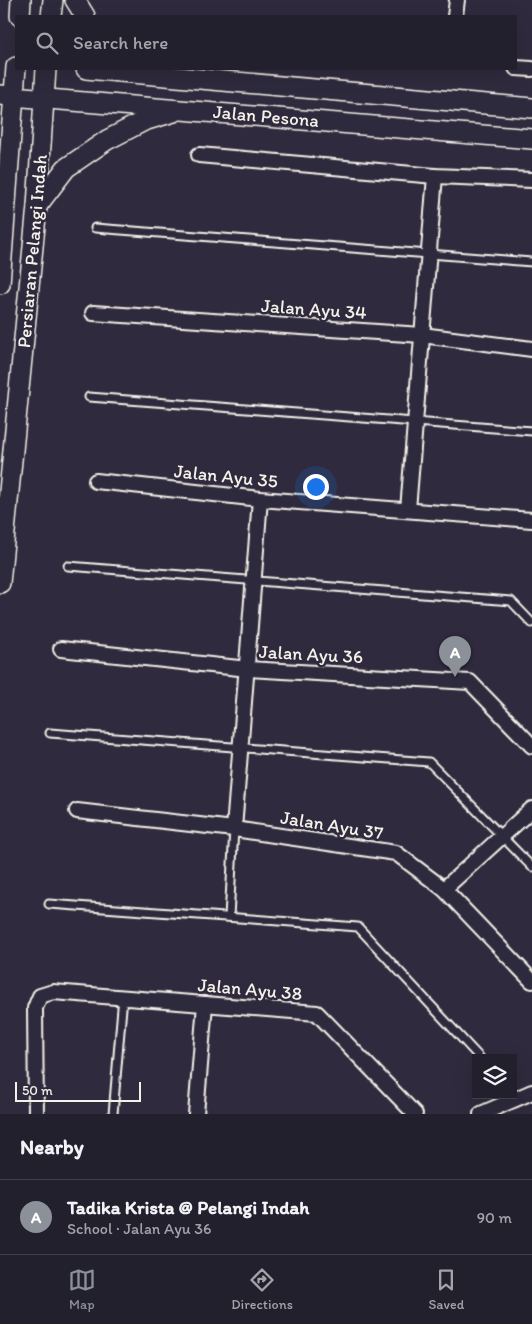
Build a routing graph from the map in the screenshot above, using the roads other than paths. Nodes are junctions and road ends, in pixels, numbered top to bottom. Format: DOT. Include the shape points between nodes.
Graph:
graph roads {
  1 [pos="21,0"];
  2 [pos="53,0"];
  3 [pos="75,0"];
  4 [pos="457,0"];
  5 [pos="20,15"];
  6 [pos="51,15"];
  7 [pos="84,15"];
  8 [pos="455,15"];
  9 [pos="0,63"];
  10 [pos="15,66"];
  11 [pos="517,68"];
  12 [pos="15,69"];
  13 [pos="532,69"];
  14 [pos="46,70"];
  15 [pos="110,70"];
  16 [pos="159,72"];
  17 [pos="7,95"];
  18 [pos="44,97"];
  19 [pos="532,108"];
  20 [pos="182,109"];
  21 [pos="532,139"];
  22 [pos="199,155"];
  23 [pos="435,176"];
  24 [pos="532,180"];
  25 [pos="37,206"];
  26 [pos="3,219"];
  27 [pos="95,228"];
  28 [pos="428,254"];
  29 [pos="532,262"];
  30 [pos="0,284"];
  31 [pos="93,313"];
  32 [pos="422,335"];
  33 [pos="532,349"];
  34 [pos="89,397"];
  35 [pos="415,422"];
  36 [pos="532,431"];
  37 [pos="96,481"];
  38 [pos="260,499"];
  39 [pos="408,510"];
  40 [pos="532,520"];
  41 [pos="68,566"];
  42 [pos="254,580"];
  43 [pos="0,583"];
  44 [pos="532,623"];
  45 [pos="61,649"];
  46 [pos="248,669"];
  47 [pos="50,733"];
  48 [pos="532,746"];
  49 [pos="241,748"];
  50 [pos="532,809"];
  51 [pos="77,810"];
  52 [pos="234,829"];
  53 [pos="502,836"];
  54 [pos="532,867"];
  55 [pos="444,889"];
  56 [pos="49,904"];
  57 [pos="230,917"];
  58 [pos="532,981"];
  59 [pos="123,996"];
  60 [pos="205,1004"];
  61 [pos="476,1054"];
  62 [pos="532,1092"];
  63 [pos="517,1096"];
  64 [pos="509,1099"];
  65 [pos="36,1114"];
  66 [pos="113,1114"];
  67 [pos="196,1114"];
  68 [pos="415,1114"];
  69 [pos="481,1114"];
  1 -- 5 [label="street"];
  2 -- 6 [label="street"];
  3 -- 7 [label="street"];
  4 -- 8 [label="street"];
  9 -- 10 [label="street"];
  11 -- 13 [label="street"];
  12 -- 17 [label="street, Persiaran Pelangi Indah"];
  14 -- 18 [label="street, Persiaran Pelangi Indah"];
  15 -- 16 [label="street, Jalan Pesona"];
  16 -- 19 [label="street, Jalan Pesona"];
  17 -- 18 [label="street, Jalan Pesona"];
  17 -- 26 [label="street, Persiaran Pelangi Indah"];
  18 -- 20 [label="street, Jalan Pesona"];
  18 -- 25 [label="street, Persiaran Pelangi Indah"];
  20 -- 21 [label="street, Jalan Pesona"];
  20 -- 25 [label="street" via="144,121 107,140 66,168"];
  22 -- 23 [label="street"];
  23 -- 24 [label="street"];
  23 -- 28 [label="street"];
  25 -- 43 [label="street, Persiaran Pelangi Indah"];
  26 -- 30 [label="street, Persiaran Pelangi Indah"];
  27 -- 28 [label="lane"];
  28 -- 29 [label="lane"];
  28 -- 32 [label="street"];
  31 -- 32 [label="street, Jalan Ayu 34"];
  32 -- 33 [label="street, Jalan Ayu 34"];
  32 -- 35 [label="street"];
  34 -- 35 [label="lane"];
  35 -- 36 [label="lane"];
  35 -- 39 [label="street"];
  37 -- 38 [label="street, Jalan Ayu 35"];
  38 -- 39 [label="street, Jalan Ayu 35"];
  38 -- 42 [label="street"];
  39 -- 40 [label="street, Jalan Ayu 35"];
  41 -- 42 [label="lane"];
  42 -- 44 [label="lane" via="510,601"];
  42 -- 46 [label="street"];
  45 -- 46 [label="street, Jalan Ayu 36"];
  46 -- 48 [label="street, Jalan Ayu 36" via="470,682"];
  46 -- 49 [label="street"];
  47 -- 49 [label="lane"];
  49 -- 52 [label="street"];
  49 -- 53 [label="lane" via="429,762"];
  50 -- 53 [label="street"];
  51 -- 52 [label="street, Jalan Ayu 37"];
  52 -- 55 [label="street, Jalan Ayu 37" via="396,853"];
  52 -- 57 [label="lane"];
  53 -- 54 [label="lane"];
  53 -- 55 [label="street"];
  55 -- 58 [label="street, Jalan Ayu 37"];
  56 -- 57 [label="lane"];
  57 -- 61 [label="lane" via="358,927"];
  59 -- 60 [label="street, Jalan Ayu 38"];
  59 -- 65 [label="street, Jalan Ayu 38" via="53,992 40,996 35,1008"];
  59 -- 66 [label="lane"];
  60 -- 67 [label="street"];
  60 -- 68 [label="street, Jalan Ayu 38" via="317,1013"];
  62 -- 63 [label="street"];
  64 -- 69 [label="street"];
}
